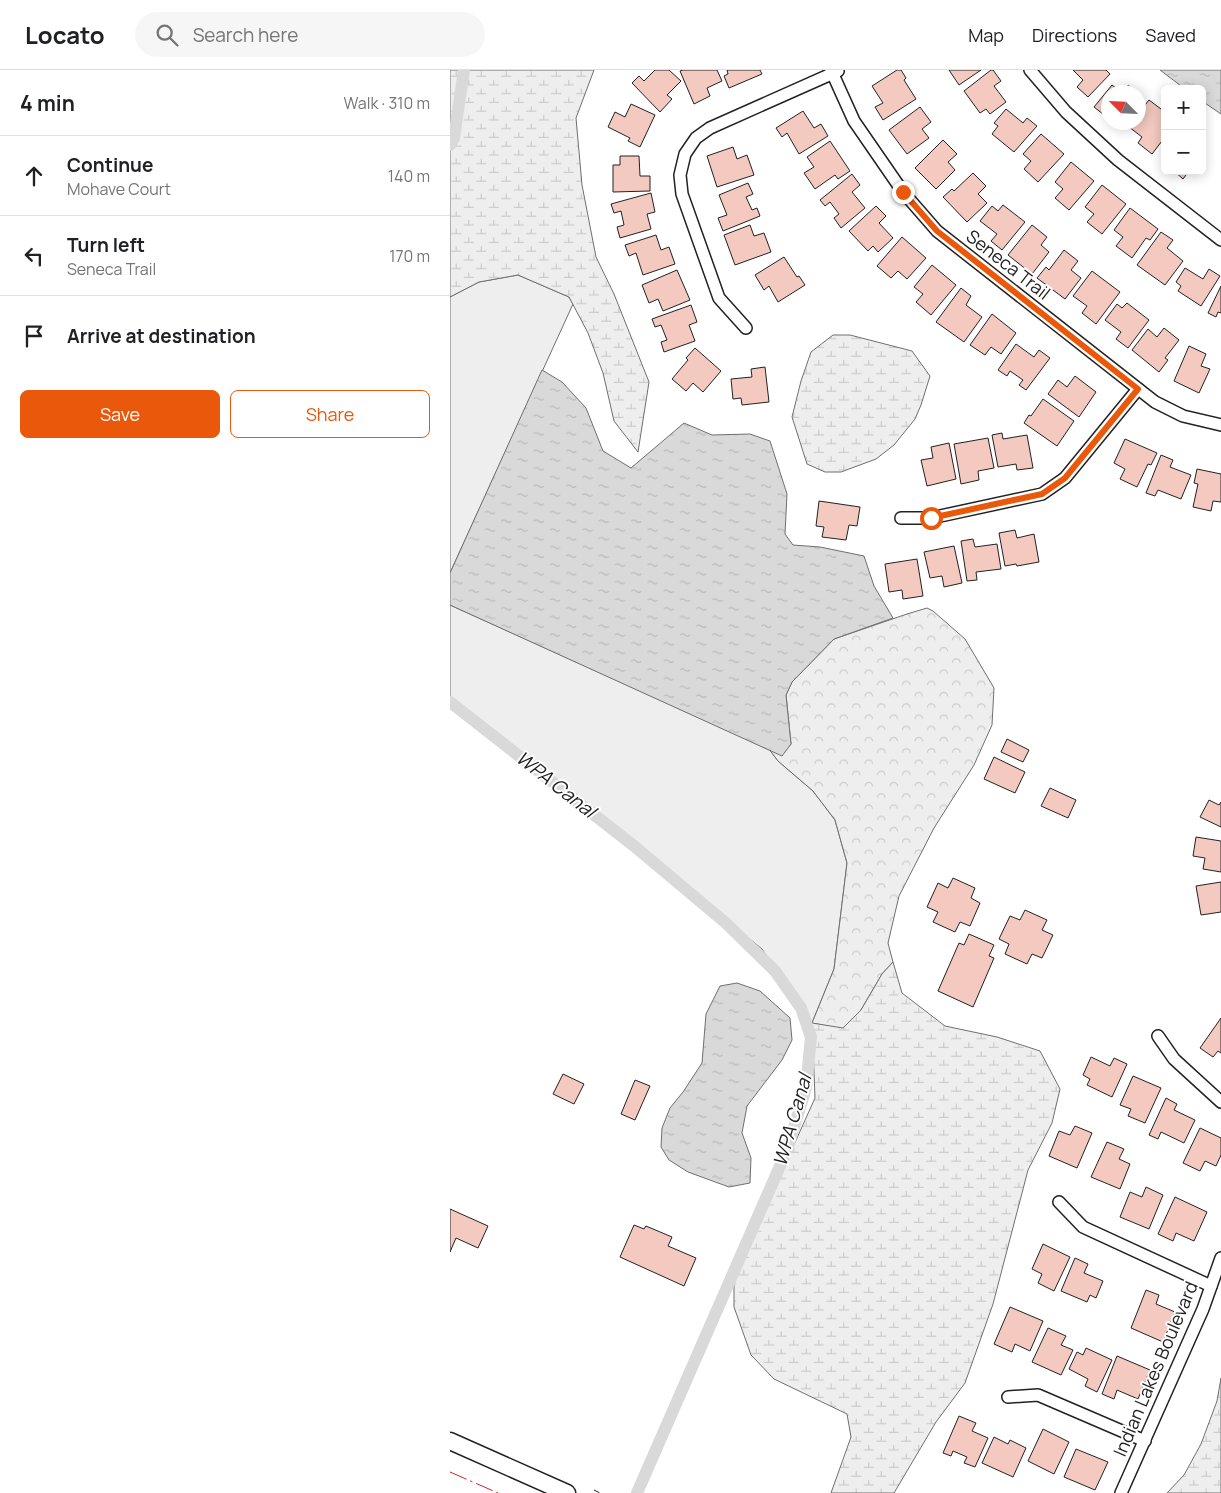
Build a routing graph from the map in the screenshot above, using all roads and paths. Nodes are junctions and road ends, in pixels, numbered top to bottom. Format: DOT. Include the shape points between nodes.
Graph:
graph roads {
  1 [pos="1030,70"];
  2 [pos="834,71"];
  3 [pos="1221,240"];
  4 [pos="746,328"];
  5 [pos="1138,389"];
  6 [pos="1221,426"];
  7 [pos="901,518"];
  8 [pos="1158,1036"];
  9 [pos="1221,1102"];
  10 [pos="1059,1202"];
  11 [pos="1221,1258"];
  12 [pos="1211,1286"];
  13 [pos="1008,1397"];
  14 [pos="450,1441"];
  15 [pos="1145,1441"];
  16 [pos="566,1493"];
  17 [pos="1121,1493"];
  1 -- 3 [label="street" via="1066,112 1112,154"];
  2 -- 4 [label="street" via="710,128 696,138 685,154 680,174 682,194 719,298"];
  2 -- 5 [label="street, Seneca Trail" via="854,121 903,192 937,231"];
  5 -- 6 [label="street, Seneca Trail" via="1183,416"];
  5 -- 7 [label="street" via="1065,478 1042,494 931,518"];
  8 -- 9 [label="street" via="1174,1059"];
  10 -- 12 [label="street" via="1082,1227"];
  11 -- 12 [label="street, Indian Lakes Boulevard"];
  12 -- 15 [label="street, Indian Lakes Boulevard"];
  13 -- 15 [label="street" via="1038,1395"];
  14 -- 16 [label="main road"];
  15 -- 17 [label="street, Indian Lakes Boulevard"];
}
